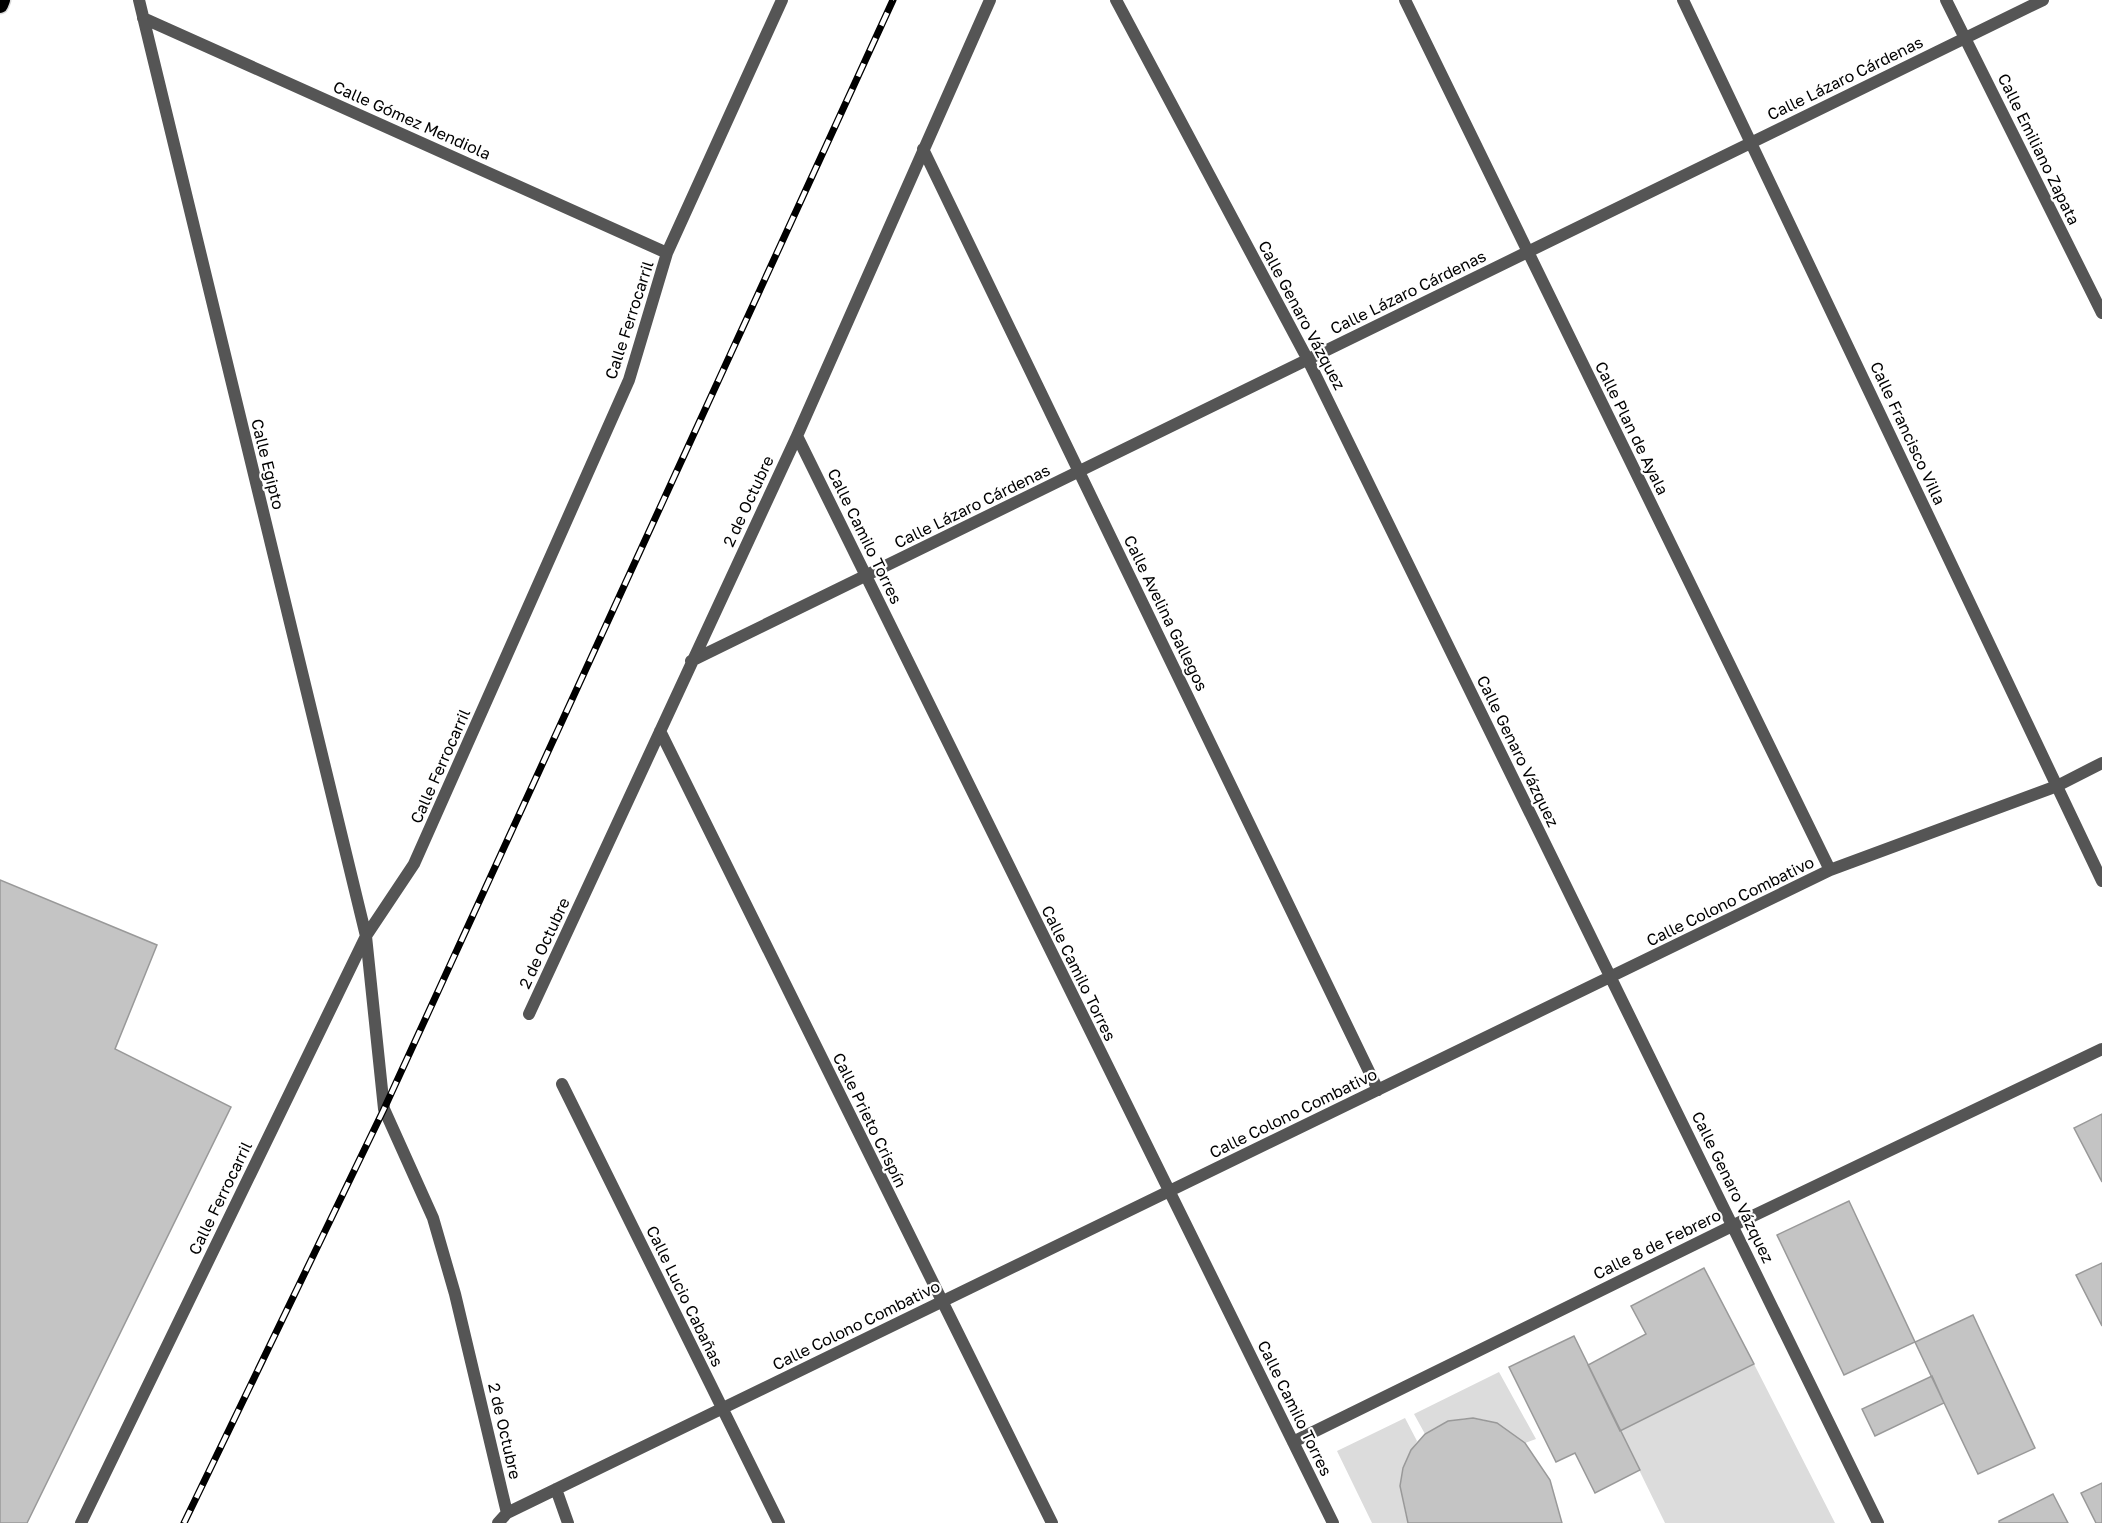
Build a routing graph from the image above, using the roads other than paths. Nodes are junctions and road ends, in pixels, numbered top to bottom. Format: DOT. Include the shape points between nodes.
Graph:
graph roads {
  1 [pos="2,0"];
  2 [pos="139,0"];
  3 [pos="782,0"];
  4 [pos="990,0"];
  5 [pos="1116,0"];
  6 [pos="1405,0"];
  7 [pos="1683,0"];
  8 [pos="1946,0"];
  9 [pos="2043,0"];
  10 [pos="0,5"];
  11 [pos="143,18"];
  12 [pos="1965,38"];
  13 [pos="1752,142"];
  14 [pos="923,149"];
  15 [pos="1528,252"];
  16 [pos="667,253"];
  17 [pos="2102,313"];
  18 [pos="1308,360"];
  19 [pos="797,436"];
  20 [pos="1079,472"];
  21 [pos="866,576"];
  22 [pos="691,661"];
  23 [pos="660,731"];
  24 [pos="2102,763"];
  25 [pos="2057,786"];
  26 [pos="1830,870"];
  27 [pos="2102,881"];
  28 [pos="366,936"];
  29 [pos="1610,977"];
  30 [pos="529,1014"];
  31 [pos="2102,1049"];
  32 [pos="562,1084"];
  33 [pos="1378,1090"];
  34 [pos="1168,1192"];
  35 [pos="433,1218"];
  36 [pos="1734,1225"];
  37 [pos="942,1302"];
  38 [pos="722,1408"];
  39 [pos="1293,1442"];
  40 [pos="556,1489"];
  41 [pos="507,1513"];
  42 [pos="81,1523"];
  43 [pos="498,1523"];
  44 [pos="568,1523"];
  45 [pos="779,1523"];
  46 [pos="1052,1523"];
  47 [pos="1333,1523"];
  48 [pos="1878,1523"];
  1 -- 10 [label="highway"];
  2 -- 11 [label="street, Calle Egipto"];
  3 -- 16 [label="street, Calle Ferrocarril"];
  4 -- 14 [label="street, 2 de Octubre"];
  5 -- 18 [label="street, Calle Genaro Vázquez"];
  6 -- 15 [label="street, Calle Plan de Ayala"];
  7 -- 13 [label="street, Calle Francisco Villa"];
  8 -- 12 [label="street, Calle Emiliano Zapata"];
  9 -- 12 [label="street, Calle Lázaro Cárdenas"];
  11 -- 16 [label="street, Calle Gómez Mendiola"];
  11 -- 28 [label="street, Calle Egipto"];
  12 -- 13 [label="street, Calle Lázaro Cárdenas"];
  12 -- 17 [label="street, Calle Emiliano Zapata"];
  13 -- 15 [label="street, Calle Lázaro Cárdenas"];
  13 -- 25 [label="street, Calle Francisco Villa"];
  14 -- 19 [label="street, 2 de Octubre"];
  14 -- 20 [label="street, Calle Avelina Gallegos"];
  15 -- 18 [label="street, Calle Lázaro Cárdenas"];
  15 -- 26 [label="street, Calle Plan de Ayala"];
  16 -- 28 [label="street, Calle Ferrocarril" via="629,380 414,864"];
  18 -- 20 [label="street, Calle Lázaro Cárdenas"];
  18 -- 29 [label="street, Calle Genaro Vázquez"];
  19 -- 21 [label="street, Calle Camilo Torres"];
  19 -- 22 [label="street, 2 de Octubre"];
  20 -- 21 [label="street, Calle Lázaro Cárdenas"];
  20 -- 33 [label="street, Calle Avelina Gallegos"];
  21 -- 22 [label="street, Calle Lázaro Cárdenas"];
  21 -- 34 [label="street, Calle Camilo Torres"];
  22 -- 23 [label="street, 2 de Octubre"];
  23 -- 30 [label="street, 2 de Octubre"];
  23 -- 37 [label="street, Calle Prieto Crispín"];
  24 -- 25 [label="street, Calle Colono Combativo"];
  25 -- 26 [label="street, Calle Colono Combativo"];
  25 -- 27 [label="street, Calle Francisco Villa"];
  26 -- 29 [label="street, Calle Colono Combativo"];
  28 -- 35 [label="street, Calle Egipto" via="384,1109"];
  28 -- 42 [label="street, Calle Ferrocarril"];
  29 -- 33 [label="street, Calle Colono Combativo"];
  29 -- 36 [label="street, Calle Genaro Vázquez"];
  31 -- 36 [label="street, Calle 8 de Febrero"];
  32 -- 38 [label="street, Calle Lucio Cabañas"];
  33 -- 34 [label="street, Calle Colono Combativo"];
  34 -- 37 [label="street, Calle Colono Combativo"];
  34 -- 39 [label="street, Calle Camilo Torres"];
  35 -- 41 [label="street, 2 de Octubre"];
  36 -- 39 [label="street, Calle 8 de Febrero"];
  36 -- 48 [label="street, Calle Genaro Vázquez"];
  37 -- 38 [label="street, Calle Colono Combativo"];
  37 -- 46 [label="street, Calle Prieto Crispín"];
  38 -- 40 [label="street, Calle Colono Combativo"];
  38 -- 45 [label="street, Calle Lucio Cabañas"];
  39 -- 47 [label="street, Calle Camilo Torres"];
  40 -- 41 [label="street, Calle Colono Combativo"];
  40 -- 44 [label="street"];
  41 -- 43 [label="street"];
}
